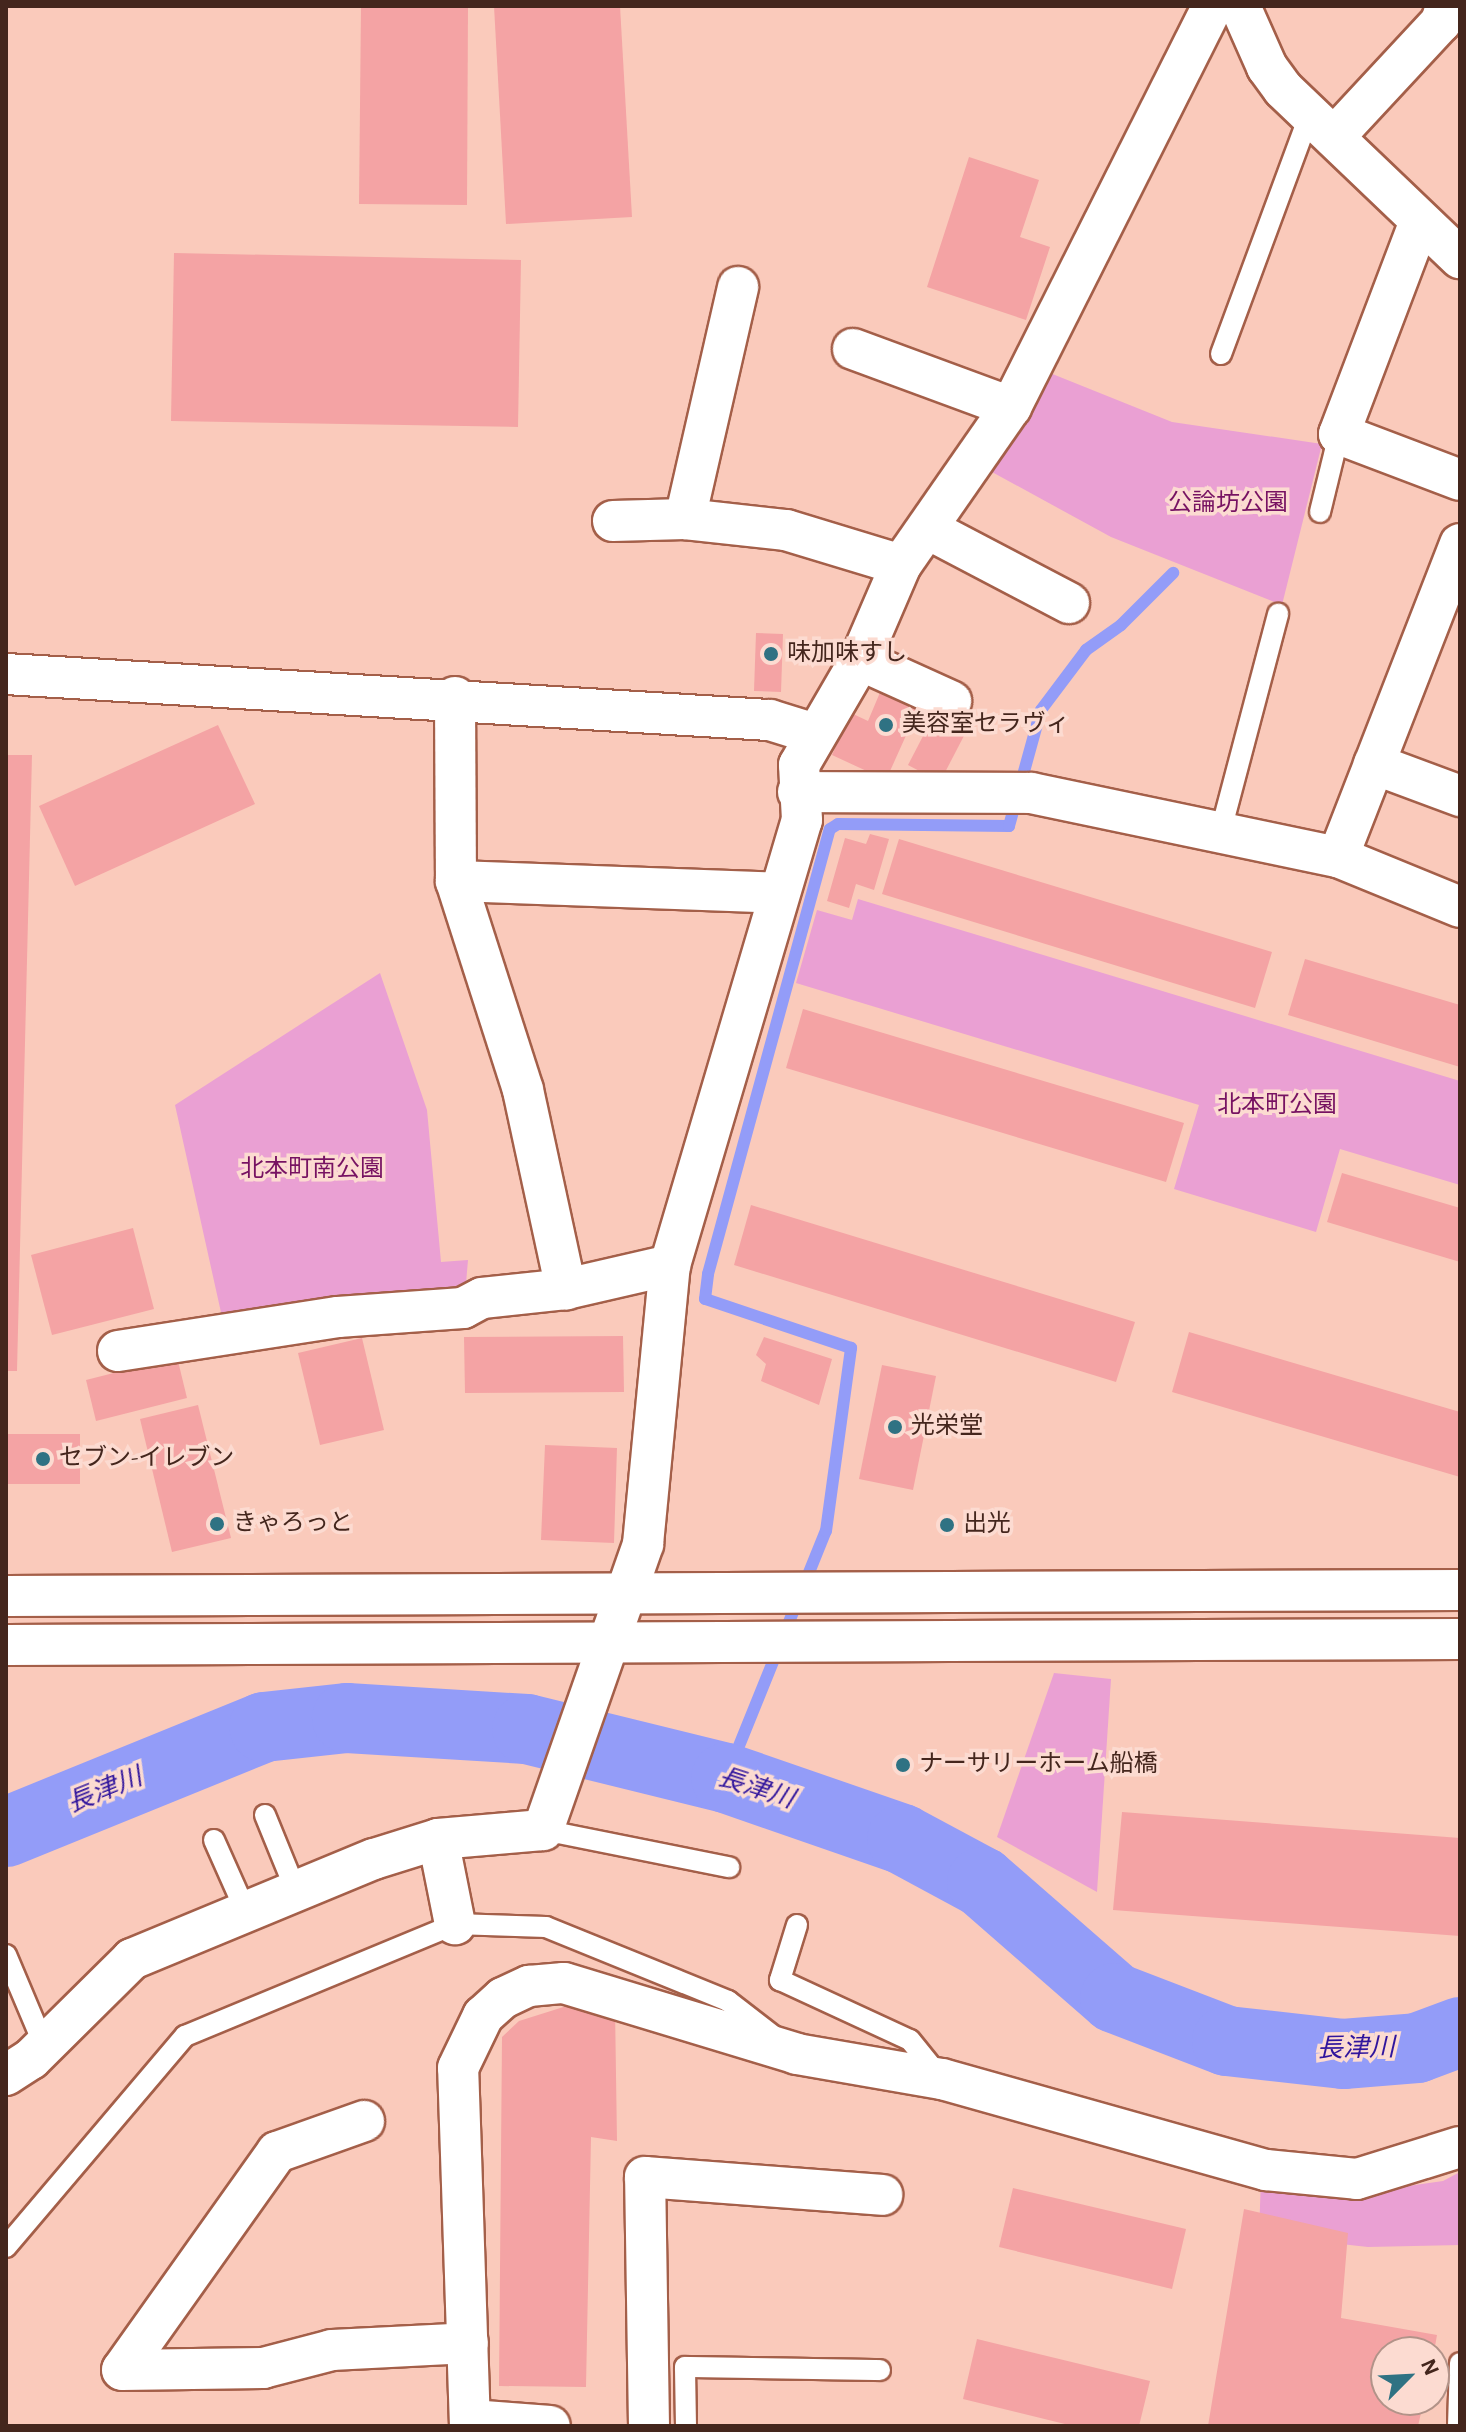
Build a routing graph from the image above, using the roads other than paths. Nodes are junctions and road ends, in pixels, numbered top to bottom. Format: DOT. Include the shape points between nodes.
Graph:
graph roads {
  1 [pos="1213,6"];
  2 [pos="1240,6"];
  3 [pos="1275,6"];
  4 [pos="1449,23"];
  5 [pos="1259,49"];
  6 [pos="1322,125"];
  7 [pos="1420,221"];
  8 [pos="1460,258"];
  9 [pos="738,287"];
  10 [pos="853,349"];
  11 [pos="1221,354"];
  12 [pos="1011,407"];
  13 [pos="1339,434"];
  14 [pos="1460,480"];
  15 [pos="1320,512"];
  16 [pos="685,519"];
  17 [pos="613,521"];
  18 [pos="930,530"];
  19 [pos="1460,544"];
  20 [pos="901,565"];
  21 [pos="1069,603"];
  22 [pos="1278,614"];
  23 [pos="1445,629"];
  24 [pos="860,660"];
  25 [pos="6,674"];
  26 [pos="455,697"];
  27 [pos="951,701"];
  28 [pos="815,734"];
  29 [pos="1374,764"];
  30 [pos="798,792"];
  31 [pos="1460,796"];
  32 [pos="1220,834"];
  33 [pos="1338,857"];
  34 [pos="456,881"];
  35 [pos="779,893"];
  36 [pos="1460,907"];
  37 [pos="670,1265"];
  38 [pos="566,1289"];
  39 [pos="118,1351"];
  40 [pos="1460,1590"];
  41 [pos="626,1594"];
  42 [pos="6,1596"];
  43 [pos="1460,1639"];
  44 [pos="609,1642"];
  45 [pos="6,1645"];
  46 [pos="265,1815"];
  47 [pos="543,1830"];
  48 [pos="438,1839"];
  49 [pos="214,1840"];
  50 [pos="729,1867"];
  51 [pos="296,1891"];
  52 [pos="246,1912"];
  53 [pos="455,1924"];
  54 [pos="797,1925"];
  55 [pos="6,1955"];
  56 [pos="44,2045"];
  57 [pos="797,2054"];
  58 [pos="6,2075"];
  59 [pos="942,2079"];
  60 [pos="364,2121"];
  61 [pos="1460,2147"];
  62 [pos="882,2195"];
  63 [pos="6,2247"];
  64 [pos="468,2343"];
  65 [pos="1460,2363"];
  66 [pos="880,2370"];
  67 [pos="470,2423"];
  68 [pos="550,2426"];
  69 [pos="649,2426"];
  70 [pos="686,2426"];
  71 [pos="1458,2426"];
  1 -- 12 [label="street"];
  2 -- 5 [label="street"];
  3 -- 5 [label="street"];
  4 -- 6 [label="street"];
  5 -- 6 [label="street" via="1283,89"];
  6 -- 7 [label="street"];
  6 -- 11 [label="lane"];
  7 -- 8 [label="street"];
  7 -- 13 [label="street"];
  9 -- 16 [label="street"];
  10 -- 12 [label="street"];
  12 -- 18 [label="street"];
  13 -- 14 [label="street"];
  13 -- 15 [label="lane"];
  16 -- 17 [label="street"];
  16 -- 20 [label="street" via="786,530"];
  18 -- 20 [label="street"];
  18 -- 21 [label="street"];
  19 -- 23 [label="street"];
  20 -- 24 [label="street"];
  22 -- 32 [label="lane"];
  23 -- 29 [label="street"];
  24 -- 27 [label="street"];
  24 -- 28 [label="street"];
  25 -- 26 [label="street"];
  26 -- 28 [label="street" via="770,720"];
  26 -- 34 [label="street"];
  28 -- 30 [label="street" via="799,765"];
  29 -- 31 [label="street"];
  29 -- 33 [label="street"];
  30 -- 32 [label="street" via="1031,793"];
  30 -- 35 [label="street" via="802,820"];
  32 -- 33 [label="street"];
  33 -- 36 [label="street"];
  34 -- 35 [label="street"];
  34 -- 38 [label="street" via="523,1090"];
  35 -- 37 [label="street"];
  37 -- 38 [label="street"];
  37 -- 41 [label="street" via="643,1544"];
  38 -- 39 [label="street" via="482,1298 463,1308 338,1317"];
  40 -- 41 [label="street"];
  41 -- 42 [label="street"];
  41 -- 44 [label="street"];
  43 -- 44 [label="street"];
  44 -- 45 [label="street"];
  44 -- 47 [label="street"];
  46 -- 51 [label="lane"];
  47 -- 48 [label="street"];
  47 -- 50 [label="lane"];
  48 -- 51 [label="street"];
  48 -- 53 [label="street"];
  49 -- 52 [label="lane"];
  51 -- 52 [label="street"];
  52 -- 56 [label="street" via="132,1959"];
  53 -- 57 [label="lane" via="546,1927 728,2001"];
  53 -- 63 [label="lane" via="185,2036"];
  54 -- 59 [label="lane" via="780,1980 910,2040"];
  55 -- 56 [label="lane"];
  56 -- 58 [label="street"];
  57 -- 59 [label="street"];
  57 -- 64 [label="street" via="564,1983 529,1986 503,1998 468,2038 458,2068"];
  59 -- 61 [label="street" via="1266,2170 1357,2179"];
  60 -- 64 [label="street" via="277,2152 122,2370 263,2368 332,2350"];
  62 -- 69 [label="street" via="645,2177"];
  64 -- 67 [label="street"];
  65 -- 71 [label="lane"];
  66 -- 70 [label="lane" via="685,2367"];
  67 -- 68 [label="street"];
}
